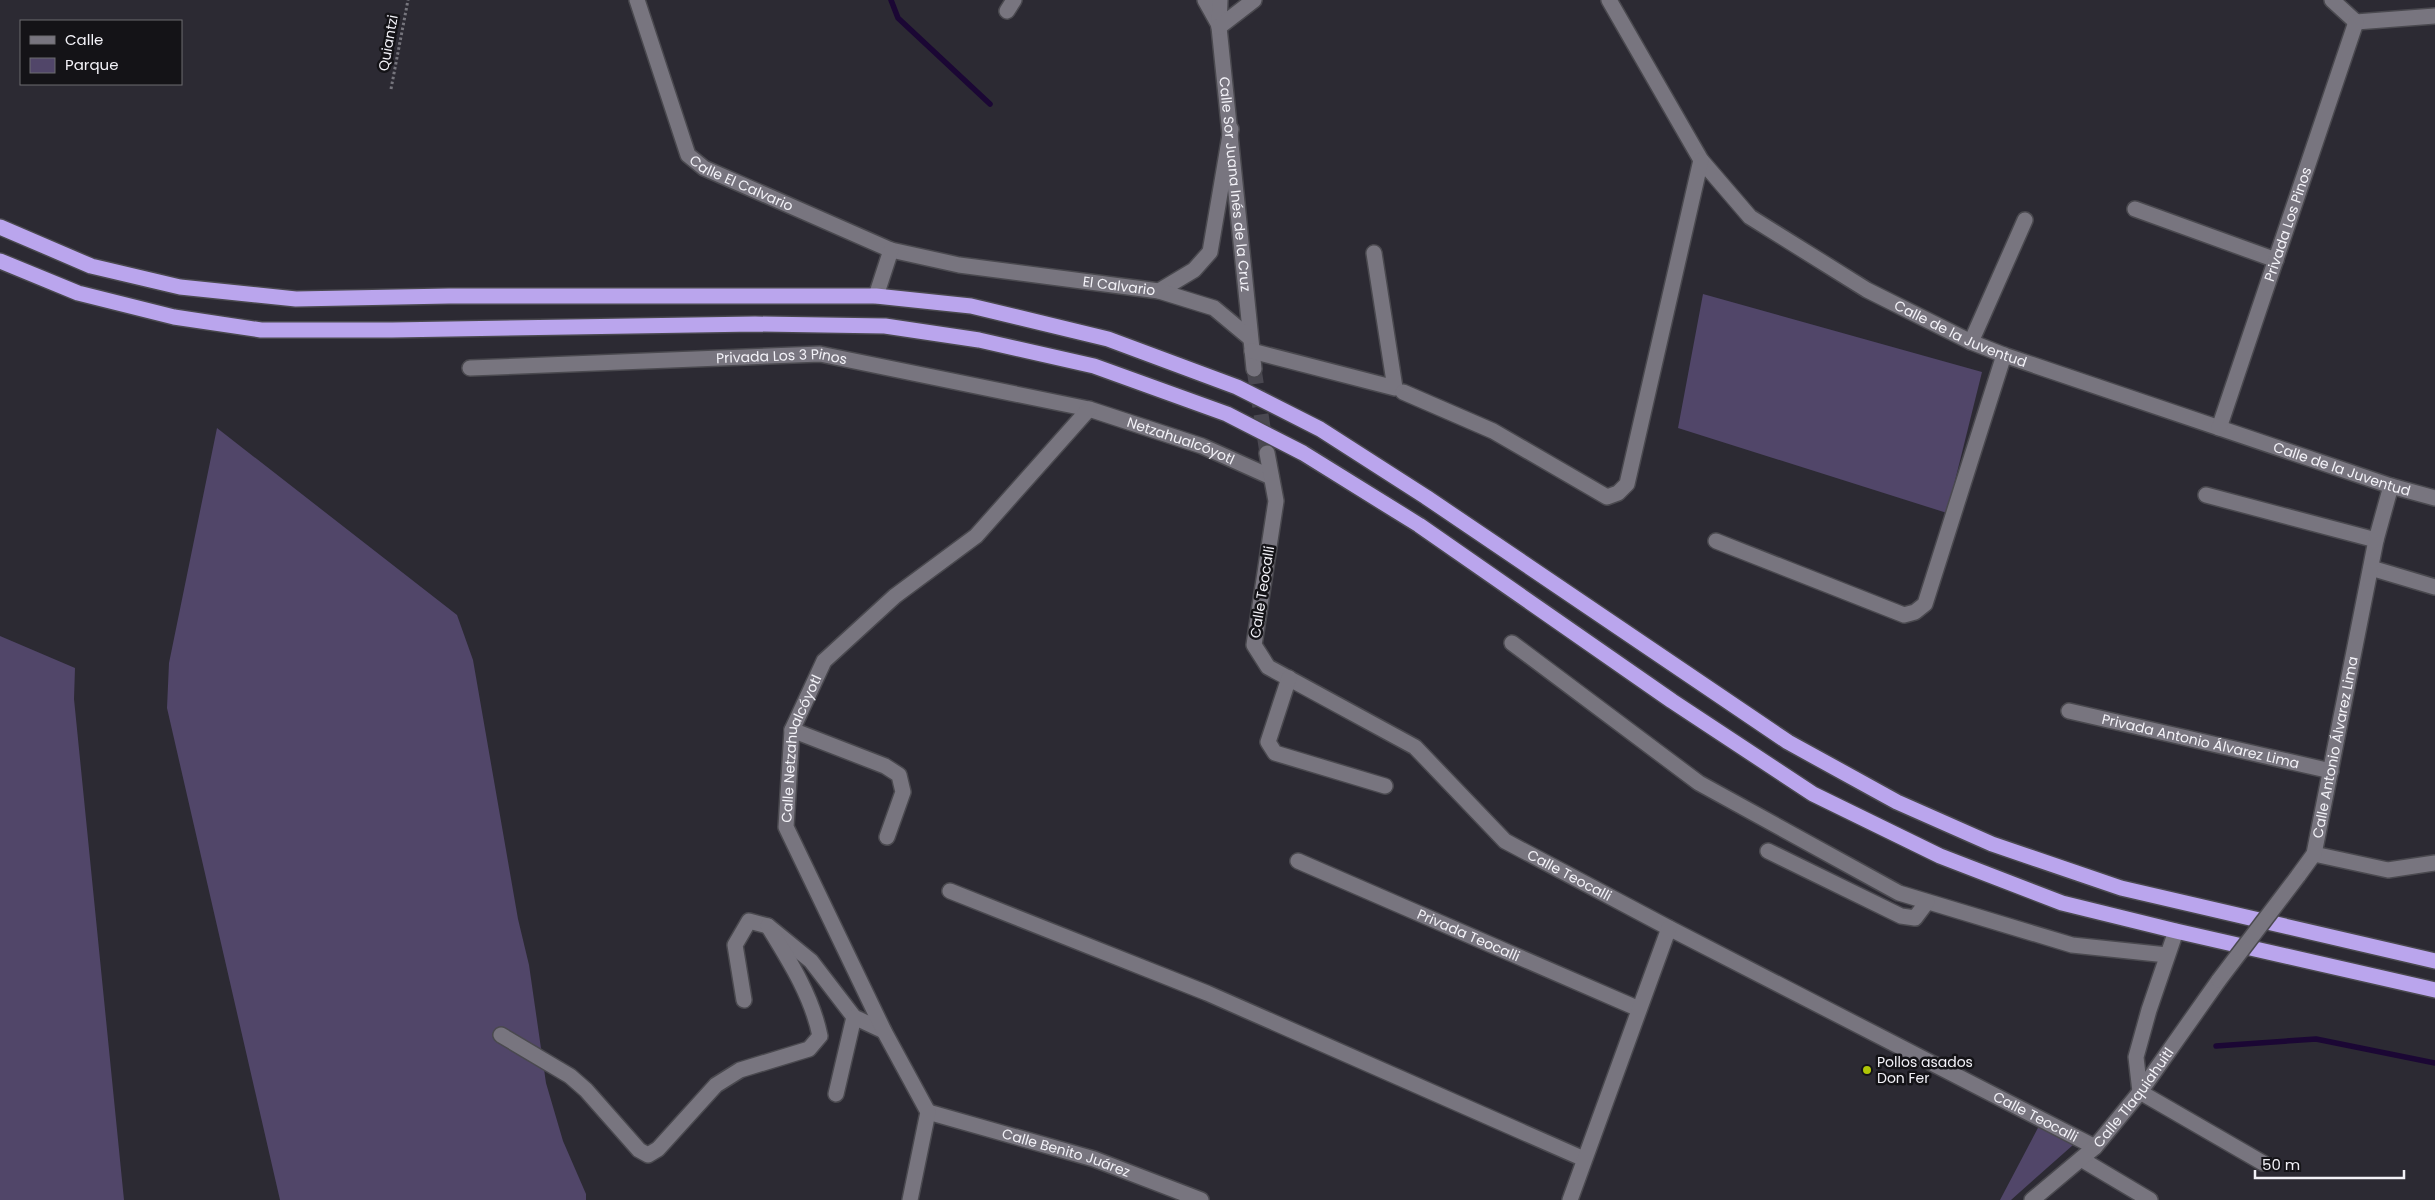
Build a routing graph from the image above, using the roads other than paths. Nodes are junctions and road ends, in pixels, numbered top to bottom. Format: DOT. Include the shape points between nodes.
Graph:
graph roads {
  1 [pos="637,0"];
  2 [pos="1205,0"];
  3 [pos="1220,0"];
  4 [pos="1254,0"];
  5 [pos="1609,0"];
  6 [pos="2332,0"];
  7 [pos="2435,16"];
  8 [pos="2356,22"];
  9 [pos="1220,26"];
  10 [pos="1230,130"];
  11 [pos="1701,160"];
  12 [pos="2135,209"];
  13 [pos="2025,220"];
  14 [pos="0,227"];
  15 [pos="891,250"];
  16 [pos="1374,253"];
  17 [pos="2276,260"];
  18 [pos="0,261"];
  19 [pos="1159,291"];
  20 [pos="876,296"];
  21 [pos="1971,342"];
  22 [pos="1251,345"];
  23 [pos="2004,355"];
  24 [pos="470,368"];
  25 [pos="1254,369"];
  26 [pos="1403,392"];
  27 [pos="1088,410"];
  28 [pos="2219,428"];
  29 [pos="1266,453"];
  30 [pos="1271,477"];
  31 [pos="2391,486"];
  32 [pos="2206,495"];
  33 [pos="2435,498"];
  34 [pos="2376,540"];
  35 [pos="1716,541"];
  36 [pos="2371,568"];
  37 [pos="2435,587"];
  38 [pos="1512,643"];
  39 [pos="1289,678"];
  40 [pos="2069,711"];
  41 [pos="792,730"];
  42 [pos="2331,771"];
  43 [pos="1385,786"];
  44 [pos="887,837"];
  45 [pos="1768,851"];
  46 [pos="2314,854"];
  47 [pos="1298,862"];
  48 [pos="2435,863"];
  49 [pos="950,890"];
  50 [pos="1927,902"];
  51 [pos="768,926"];
  52 [pos="1669,928"];
  53 [pos="2176,932"];
  54 [pos="2167,955"];
  55 [pos="2435,961"];
  56 [pos="2219,980"];
  57 [pos="2435,990"];
  58 [pos="744,1000"];
  59 [pos="1639,1009"];
  60 [pos="854,1017"];
  61 [pos="884,1031"];
  62 [pos="501,1034"];
  63 [pos="2140,1092"];
  64 [pos="836,1094"];
  65 [pos="928,1112"];
  66 [pos="2095,1146"];
  67 [pos="1584,1159"];
  68 [pos="2081,1159"];
  69 [pos="2263,1163"];
  70 [pos="910,1200"];
  71 [pos="1202,1200"];
  72 [pos="1570,1200"];
  73 [pos="2032,1200"];
  74 [pos="2150,1200"];
  1 -- 15 [label="street, Calle El Calvario" via="688,155 704,168"];
  2 -- 9 [label="street"];
  3 -- 9 [label="street, Calle Sor Juana Inés de la Cruz"];
  4 -- 9 [label="street"];
  5 -- 11 [label="street, Calle de la Juventud"];
  6 -- 8 [label="street"];
  7 -- 8 [label="street"];
  8 -- 17 [label="street, Privada Los Pinos"];
  9 -- 10 [label="street, Calle Sor Juana Inés de la Cruz"];
  10 -- 19 [label="street, El Calvario" via="1210,252 1194,270"];
  10 -- 22 [label="street, Calle Sor Juana Inés de la Cruz"];
  11 -- 21 [label="street, Calle de la Juventud" via="1750,217 1867,290"];
  11 -- 26 [label="street" via="1628,484 1618,493 1607,496 1493,431"];
  12 -- 17 [label="street"];
  13 -- 21 [label="street"];
  14 -- 20 [label="highway" via="91,266 180,287 296,299"];
  15 -- 19 [label="street, El Calvario" via="959,265"];
  15 -- 20 [label="street"];
  16 -- 22 [label="street" via="1395,388"];
  17 -- 28 [label="street, Privada Los Pinos"];
  18 -- 53 [label="highway" via="78,293 174,317 261,330 755,324 885,326 979,340 1094,366 1227,414 1304,453 1419,525 1672,701 1813,794 1940,856 2062,903"];
  19 -- 22 [label="street" via="1214,308"];
  20 -- 55 [label="highway" via="971,306 1108,339 1237,387 1353,450 1788,742 1897,802 1992,844 2121,888"];
  21 -- 23 [label="street, Calle de la Juventud"];
  22 -- 25 [label="street, Calle Sor Juana Inés de la Cruz"];
  23 -- 28 [label="street, Calle de la Juventud"];
  23 -- 35 [label="street" via="1925,604 1915,612 1904,615"];
  24 -- 27 [label="street, Privada Los 3 Pinos" via="820,354"];
  27 -- 30 [label="street, Netzahualcóyotl" via="1202,446"];
  27 -- 41 [label="street, Calle Netzahualcóyotl" via="976,536 895,596 824,661"];
  28 -- 31 [label="street, Calle de la Juventud"];
  29 -- 30 [label="street, Calle Teocalli"];
  30 -- 39 [label="street, Calle Teocalli" via="1276,501 1254,645 1268,666"];
  31 -- 33 [label="street, Calle de la Juventud"];
  31 -- 34 [label="street, Calle Antonio Álvarez Lima"];
  32 -- 34 [label="street"];
  34 -- 36 [label="street, Calle Antonio Álvarez Lima"];
  36 -- 37 [label="street"];
  36 -- 42 [label="street, Calle Antonio Álvarez Lima"];
  38 -- 50 [label="street" via="1699,783 1899,893"];
  39 -- 43 [label="street" via="1268,742 1275,753"];
  39 -- 52 [label="street, Calle Teocalli" via="1415,747 1505,841"];
  40 -- 42 [label="street, Privada Antonio Álvarez Lima"];
  41 -- 44 [label="street" via="885,766 898,775 903,792"];
  41 -- 61 [label="street, Calle Netzahualcóyotl" via="786,828"];
  42 -- 46 [label="street, Calle Antonio Álvarez Lima"];
  45 -- 50 [label="street" via="1901,916 1915,918"];
  46 -- 48 [label="street" via="2388,870"];
  46 -- 56 [label="street, Calle Antonio Álvarez Lima, bridge"];
  47 -- 59 [label="street, Privada Teocalli"];
  49 -- 67 [label="street" via="1208,993"];
  50 -- 54 [label="street" via="2072,945"];
  51 -- 58 [label="street" via="749,921 735,945"];
  51 -- 60 [label="street" via="811,961"];
  51 -- 62 [label="street" via="817,1018 820,1036 810,1049 740,1070 716,1084 658,1149 648,1154 639,1150 570,1076"];
  52 -- 59 [label="street"];
  52 -- 66 [label="street, Calle Teocalli"];
  53 -- 54 [label="street"];
  53 -- 57 [label="highway"];
  54 -- 63 [label="street" via="2136,1057"];
  56 -- 63 [label="street, Calle Tlaquiahuitl"];
  59 -- 67 [label="street"];
  60 -- 61 [label="street"];
  60 -- 64 [label="street"];
  61 -- 65 [label="street, Calle Netzahualcóyotl"];
  63 -- 66 [label="street, Calle Tlaquiahuitl"];
  63 -- 69 [label="street"];
  65 -- 70 [label="street"];
  65 -- 71 [label="street, Calle Benito Juárez" via="1094,1159"];
  66 -- 68 [label="street, Calle Tlaquiahuitl"];
  67 -- 72 [label="street"];
  68 -- 73 [label="street, Calle Tlaquiahuitl"];
  68 -- 74 [label="street"];
}
